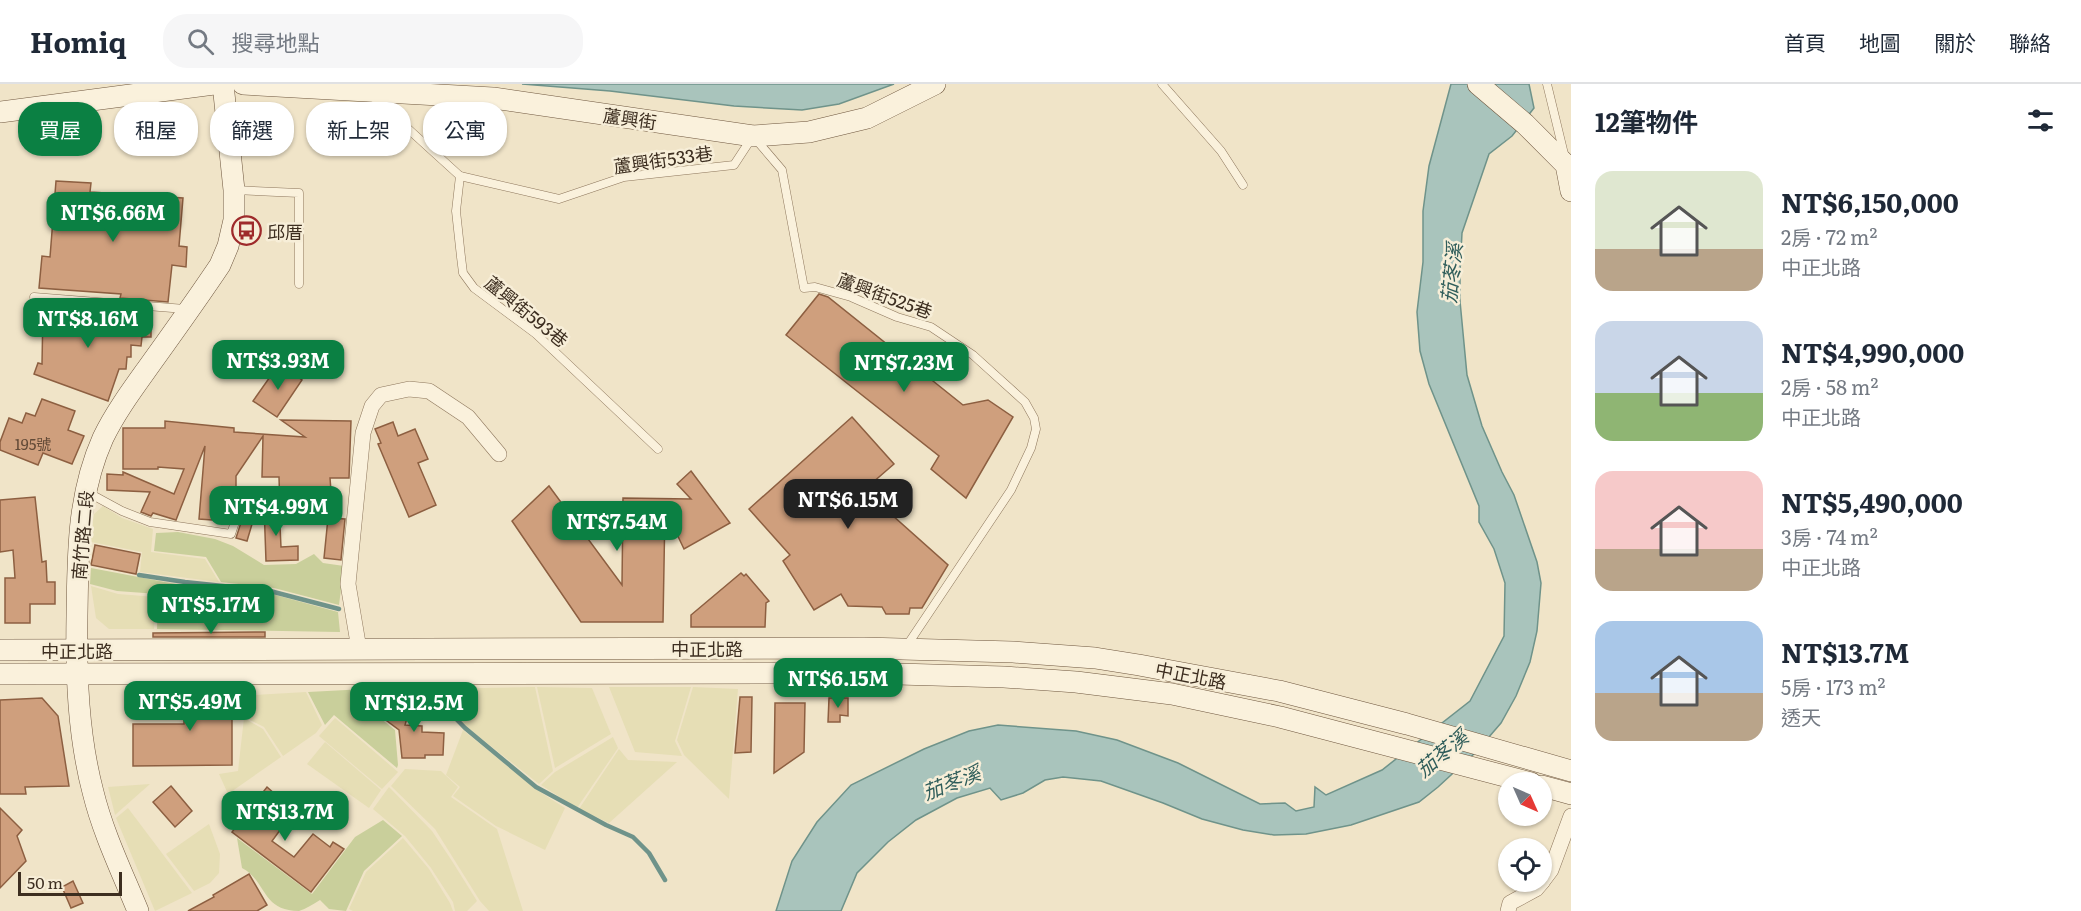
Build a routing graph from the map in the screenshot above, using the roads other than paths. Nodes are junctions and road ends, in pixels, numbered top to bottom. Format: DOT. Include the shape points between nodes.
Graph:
graph roads {
  1 [pos="214,84"];
  2 [pos="223,84"];
  3 [pos="243,84"];
  4 [pos="935,84"];
  5 [pos="1162,84"];
  6 [pos="1478,84"];
  7 [pos="1546,84"];
  8 [pos="367,91"];
  9 [pos="0,112"];
  10 [pos="753,136"];
  11 [pos="1569,162"];
  12 [pos="460,176"];
  13 [pos="1242,185"];
  14 [pos="234,190"];
  15 [pos="1571,191"];
  16 [pos="299,284"];
  17 [pos="34,297"];
  18 [pos="190,309"];
  19 [pos="658,449"];
  20 [pos="499,454"];
  21 [pos="85,492"];
  22 [pos="241,504"];
  23 [pos="905,648"];
  24 [pos="359,649"];
  25 [pos="0,650"];
  26 [pos="77,650"];
  27 [pos="0,674"];
  28 [pos="78,674"];
  29 [pos="1571,771"];
  30 [pos="1498,774"];
  31 [pos="1552,789"];
  32 [pos="1571,794"];
  33 [pos="1571,816"];
  34 [pos="1552,867"];
  35 [pos="1532,892"];
  36 [pos="138,911"];
  37 [pos="1508,911"];
  1 -- 9 [label="street"];
  2 -- 14 [label="street, 南竹路二段"];
  3 -- 8 [label="street, 蘆興街"];
  4 -- 10 [label="street, 蘆興街" via="867,118 809,132"];
  5 -- 13 [label="lane" via="1221,151"];
  6 -- 11 [label="street"];
  7 -- 11 [label="lane"];
  8 -- 10 [label="street, 蘆興街" via="494,98"];
  8 -- 12 [label="lane"];
  10 -- 12 [label="lane, 蘆興街533巷" via="734,165 624,177 559,200"];
  10 -- 23 [label="lane, 蘆興街525巷" via="782,170 804,288 815,287 851,297 931,327 973,355 1025,402 1034,418 1036,429 1030,448 1011,489"];
  11 -- 15 [label="street"];
  12 -- 19 [label="lane, 蘆興街593巷" via="456,211 463,273 474,288 536,334"];
  14 -- 16 [label="lane" via="299,193"];
  14 -- 18 [label="street, 南竹路二段" via="234,220 228,246"];
  17 -- 18 [label="lane"];
  18 -- 21 [label="street, 南竹路二段" via="104,436"];
  20 -- 24 [label="street" via="468,417 429,391 409,389 381,395 372,406 363,433 348,584"];
  21 -- 22 [label="lane" via="150,522 231,534"];
  21 -- 26 [label="street, 南竹路二段" via="78,565"];
  23 -- 24 [label="street, 中正北路"];
  23 -- 29 [label="street, 中正北路" via="1014,652 1139,664 1279,691"];
  24 -- 26 [label="street, 中正北路"];
  25 -- 26 [label="street, 中正北路"];
  26 -- 28 [label="street, 南竹路二段"];
  27 -- 28 [label="street, 中正北路"];
  28 -- 30 [label="street, 中正北路" via="862,673 1076,682 1172,694 1280,717"];
  28 -- 36 [label="street, 南竹路二段" via="79,713 93,793"];
  31 -- 32 [label="street"];
  33 -- 34 [label="street"];
  35 -- 37 [label="street" via="1510,903"];
}
